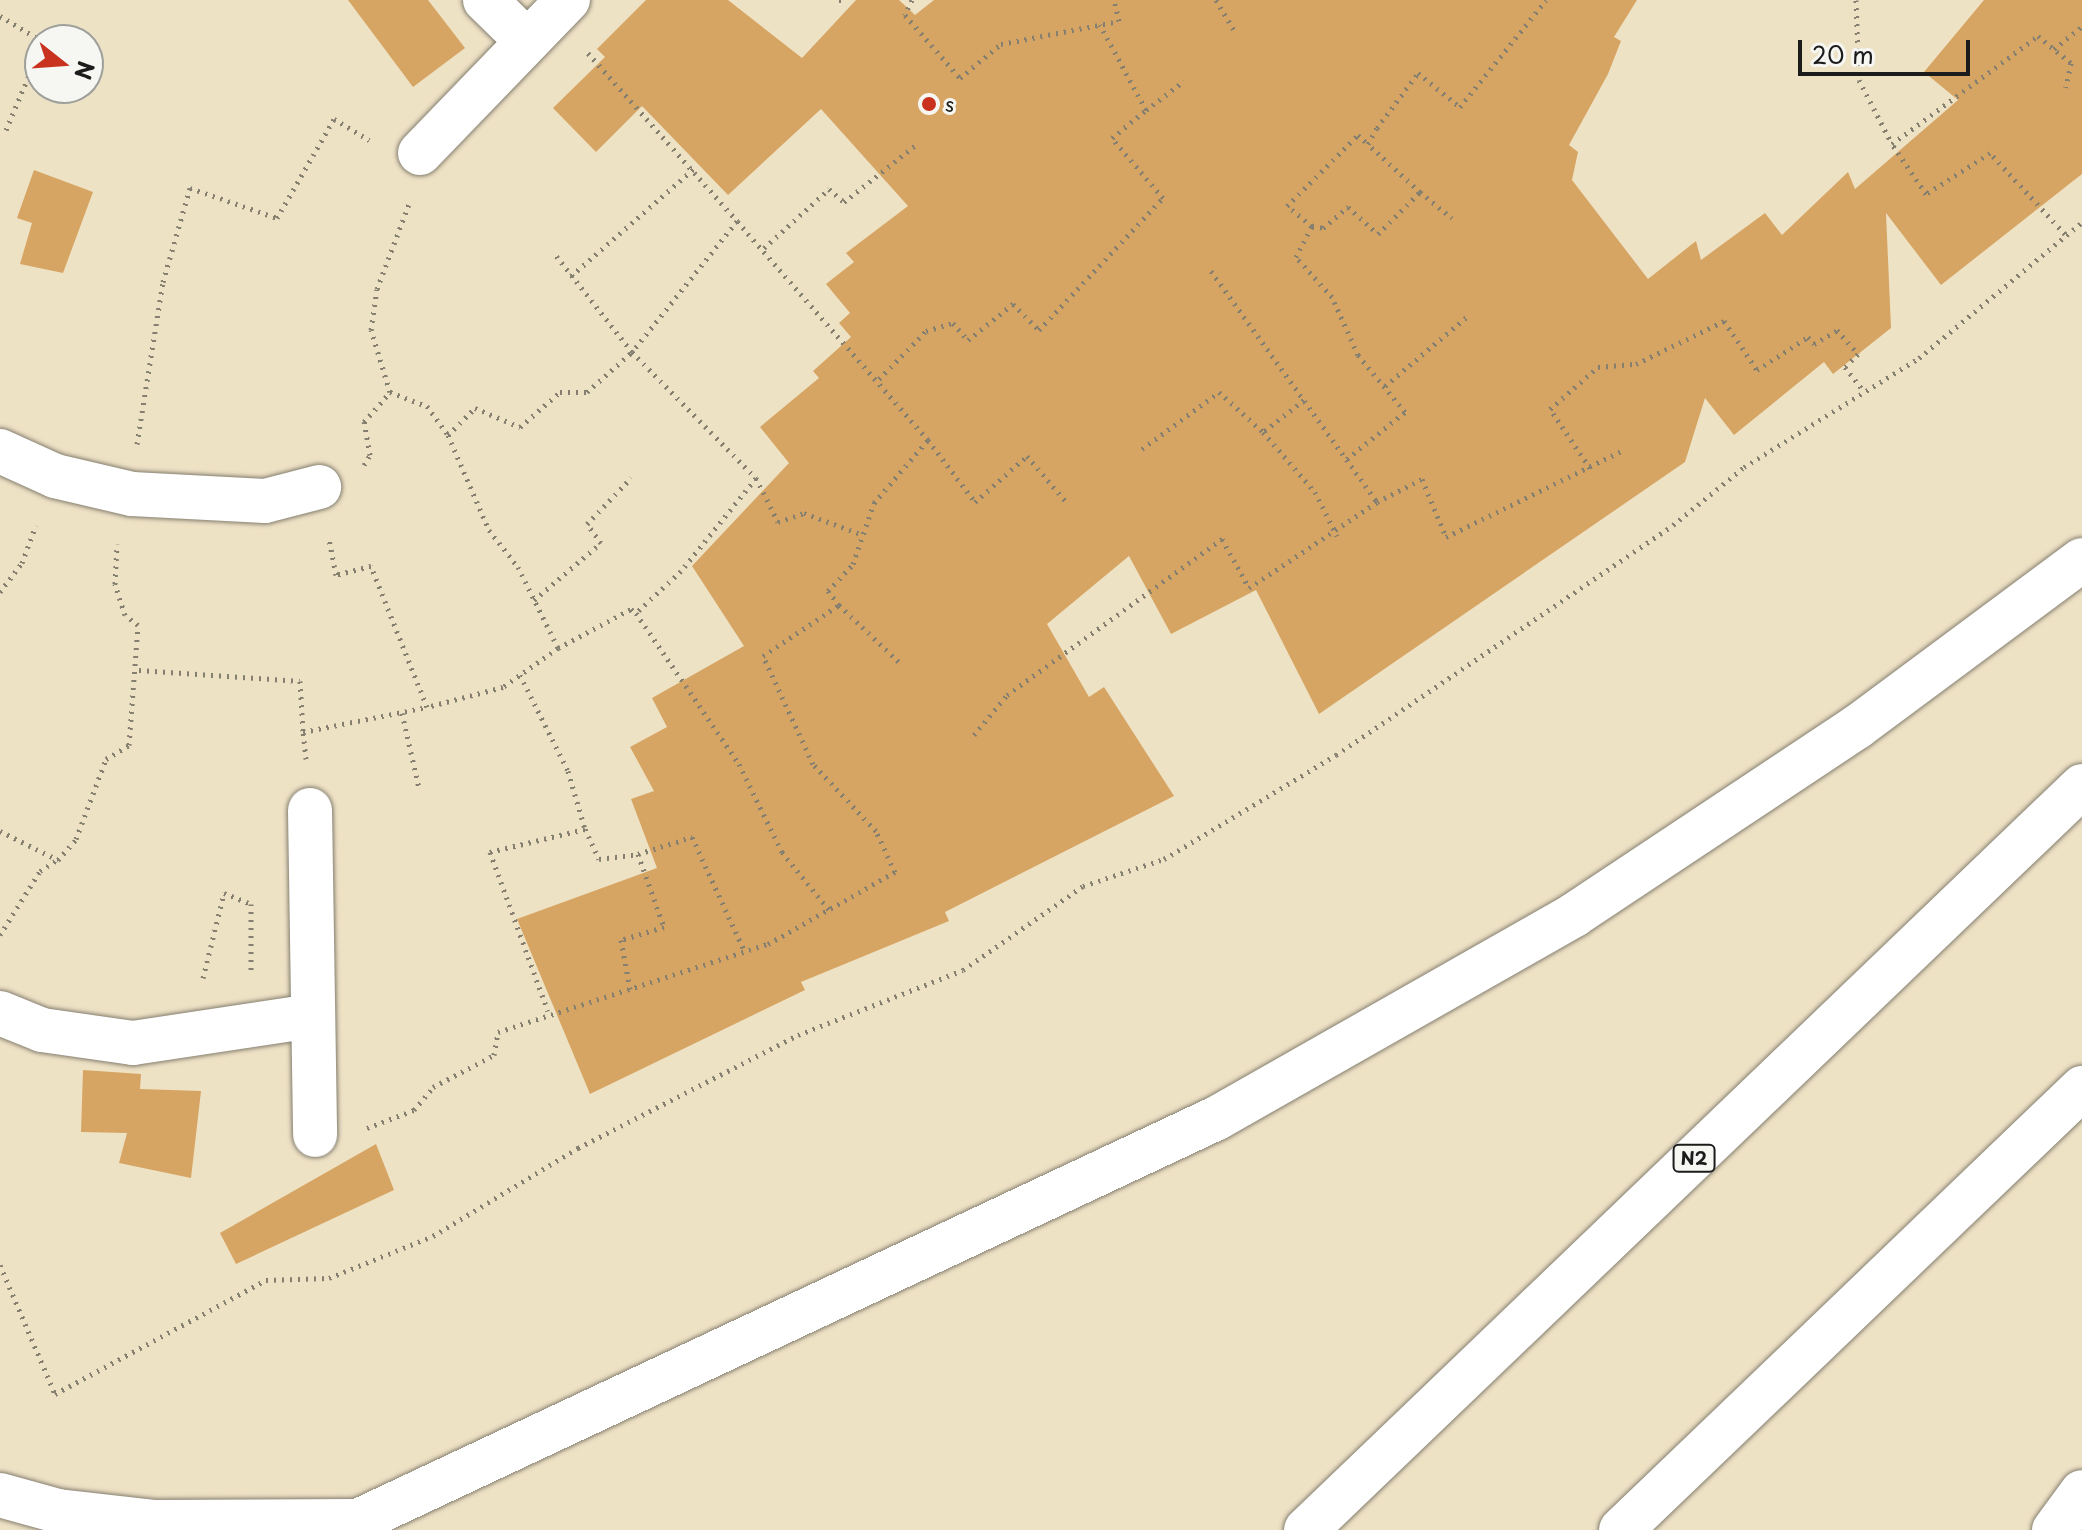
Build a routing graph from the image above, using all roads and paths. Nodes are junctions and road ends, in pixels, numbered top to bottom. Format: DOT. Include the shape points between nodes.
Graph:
graph roads {
  1 [pos="485,0"];
  2 [pos="839,0"];
  3 [pos="845,0"];
  4 [pos="912,0"];
  5 [pos="1114,0"];
  6 [pos="1216,0"];
  7 [pos="1546,0"];
  8 [pos="1856,0"];
  9 [pos="0,16"];
  10 [pos="548,20"];
  11 [pos="1100,25"];
  12 [pos="2082,26"];
  13 [pos="24,30"];
  14 [pos="1234,30"];
  15 [pos="2054,49"];
  16 [pos="1184,81"];
  17 [pos="24,87"];
  18 [pos="2066,87"];
  19 [pos="1146,110"];
  20 [pos="6,130"];
  21 [pos="917,144"];
  22 [pos="1368,144"];
  23 [pos="1892,144"];
  24 [pos="420,153"];
  25 [pos="695,168"];
  26 [pos="1420,192"];
  27 [pos="1452,218"];
  28 [pos="737,221"];
  29 [pos="2082,222"];
  30 [pos="1312,226"];
  31 [pos="2065,234"];
  32 [pos="764,248"];
  33 [pos="554,253"];
  34 [pos="1211,271"];
  35 [pos="571,276"];
  36 [pos="1469,315"];
  37 [pos="632,352"];
  38 [pos="879,379"];
  39 [pos="1385,386"];
  40 [pos="1864,391"];
  41 [pos="390,392"];
  42 [pos="1304,400"];
  43 [pos="1263,432"];
  44 [pos="448,435"];
  45 [pos="928,440"];
  46 [pos="1142,449"];
  47 [pos="1626,449"];
  48 [pos="0,451"];
  49 [pos="1347,459"];
  50 [pos="1590,468"];
  51 [pos="55,476"];
  52 [pos="631,478"];
  53 [pos="756,478"];
  54 [pos="319,487"];
  55 [pos="1377,502"];
  56 [pos="1068,504"];
  57 [pos="864,535"];
  58 [pos="1337,536"];
  59 [pos="2082,560"];
  60 [pos="0,592"];
  61 [pos="534,600"];
  62 [pos="839,605"];
  63 [pos="636,613"];
  64 [pos="558,648"];
  65 [pos="901,664"];
  66 [pos="139,670"];
  67 [pos="520,675"];
  68 [pos="427,707"];
  69 [pos="402,713"];
  70 [pos="303,732"];
  71 [pos="974,735"];
  72 [pos="2082,786"];
  73 [pos="419,788"];
  74 [pos="310,810"];
  75 [pos="585,829"];
  76 [pos="638,854"];
  77 [pos="58,860"];
  78 [pos="830,911"];
  79 [pos="0,935"];
  80 [pos="745,952"];
  81 [pos="251,954"];
  82 [pos="630,989"];
  83 [pos="548,1011"];
  84 [pos="0,1013"];
  85 [pos="312,1016"];
  86 [pos="204,1032"];
  87 [pos="2082,1088"];
  88 [pos="315,1135"];
  89 [pos="0,1265"];
  90 [pos="2082,1492"];
  91 [pos="0,1495"];
  92 [pos="348,1525"];
  93 [pos="1306,1530"];
  94 [pos="1621,1530"];
  95 [pos="2054,1530"];
  1 -- 10 [label="main road"];
  2 -- 3 [label="path"];
  4 -- 11 [label="path" via="905,15 960,78 1001,44"];
  5 -- 11 [label="path" via="1119,21"];
  6 -- 14 [label="path"];
  7 -- 22 [label="path" via="1460,107 1418,73"];
  8 -- 23 [label="path" via="1859,80"];
  9 -- 13 [label="path"];
  10 -- 24 [label="main road"];
  10 -- 25 [label="path"];
  11 -- 19 [label="path"];
  12 -- 15 [label="path"];
  15 -- 18 [label="path" via="2071,63"];
  15 -- 23 [label="path" via="2038,36"];
  16 -- 19 [label="path"];
  17 -- 20 [label="path"];
  19 -- 38 [label="path" via="1112,138 1163,198 1039,330 1013,304 968,340 953,323 926,331"];
  21 -- 32 [label="path" via="844,202 829,189"];
  22 -- 26 [label="path"];
  22 -- 30 [label="path" via="1358,135 1287,206"];
  23 -- 31 [label="path" via="1926,194 1990,153"];
  24 -- 41 [label="path" via="425,175 392,233 371,330"];
  25 -- 28 [label="path"];
  25 -- 35 [label="path"];
  26 -- 27 [label="path"];
  26 -- 30 [label="path" via="1378,234 1348,207 1323,228"];
  28 -- 32 [label="path"];
  28 -- 37 [label="path"];
  29 -- 31 [label="path"];
  30 -- 39 [label="path" via="1296,257 1332,297 1358,355"];
  31 -- 40 [label="path" via="1919,358"];
  32 -- 38 [label="path"];
  33 -- 35 [label="path"];
  34 -- 42 [label="path"];
  35 -- 37 [label="path"];
  36 -- 39 [label="path"];
  37 -- 44 [label="path" via="587,392 560,392 520,427 475,408"];
  37 -- 53 [label="path"];
  38 -- 45 [label="path"];
  39 -- 49 [label="path" via="1405,412"];
  40 -- 50 [label="path" via="1845,367 1858,354 1837,330 1814,344 1808,337 1757,370 1724,321 1636,364 1598,367 1550,409"];
  40 -- 89 [label="path" via="1744,467 1673,525 1336,755 1164,859 1083,886 963,970 798,1035 578,1148 433,1236 329,1278 266,1280 55,1394"];
  41 -- 44 [label="path" via="427,406"];
  41 -- 54 [label="path" via="364,422 369,462"];
  42 -- 43 [label="path"];
  42 -- 49 [label="path"];
  43 -- 46 [label="path" via="1219,392"];
  43 -- 58 [label="path" via="1315,492"];
  44 -- 61 [label="path" via="489,530"];
  45 -- 56 [label="path" via="975,502 1027,456"];
  45 -- 57 [label="path" via="874,503"];
  47 -- 50 [label="path"];
  48 -- 51 [label="main road"];
  49 -- 55 [label="path"];
  50 -- 55 [label="path" via="1446,537 1422,479"];
  51 -- 54 [label="main road" via="132,494 243,501"];
  51 -- 60 [label="path" via="22,563"];
  52 -- 61 [label="path" via="587,524 601,543"];
  53 -- 57 [label="path" via="778,522 804,513"];
  53 -- 63 [label="path" via="681,571"];
  54 -- 68 [label="path" via="336,575 371,566"];
  55 -- 58 [label="path"];
  57 -- 62 [label="path" via="853,564 828,591"];
  58 -- 71 [label="path" via="1249,588 1222,539 1007,695"];
  59 -- 92 [label="main road" via="1857,727 1574,915 1217,1118"];
  61 -- 64 [label="path"];
  62 -- 65 [label="path"];
  62 -- 78 [label="path" via="763,656 813,764 876,831 895,872"];
  63 -- 64 [label="path" via="631,609"];
  63 -- 78 [label="path" via="739,764 782,852"];
  64 -- 67 [label="path"];
  66 -- 70 [label="path" via="300,681"];
  67 -- 68 [label="path" via="503,687"];
  67 -- 75 [label="path" via="568,771"];
  68 -- 69 [label="path"];
  69 -- 70 [label="path"];
  69 -- 73 [label="path"];
  70 -- 74 [label="path"];
  72 -- 93 [label="main road, N2"];
  74 -- 85 [label="main road"];
  75 -- 76 [label="path" via="599,859"];
  75 -- 83 [label="path" via="490,852"];
  76 -- 80 [label="path" via="692,837"];
  76 -- 82 [label="path" via="664,927 621,940"];
  77 -- 79 [label="path" via="40,871"];
  78 -- 80 [label="path"];
  80 -- 82 [label="path"];
  81 -- 86 [label="path" via="251,904 224,893 203,980"];
  82 -- 83 [label="path"];
  83 -- 88 [label="path" via="498,1032 494,1055 433,1087 414,1110 378,1127"];
  84 -- 86 [label="main road" via="98,1042"];
  85 -- 86 [label="main road"];
  85 -- 88 [label="main road"];
  87 -- 94 [label="main road"];
  90 -- 95 [label="main road"];
  91 -- 92 [label="main road" via="58,1511 155,1522"];
}
